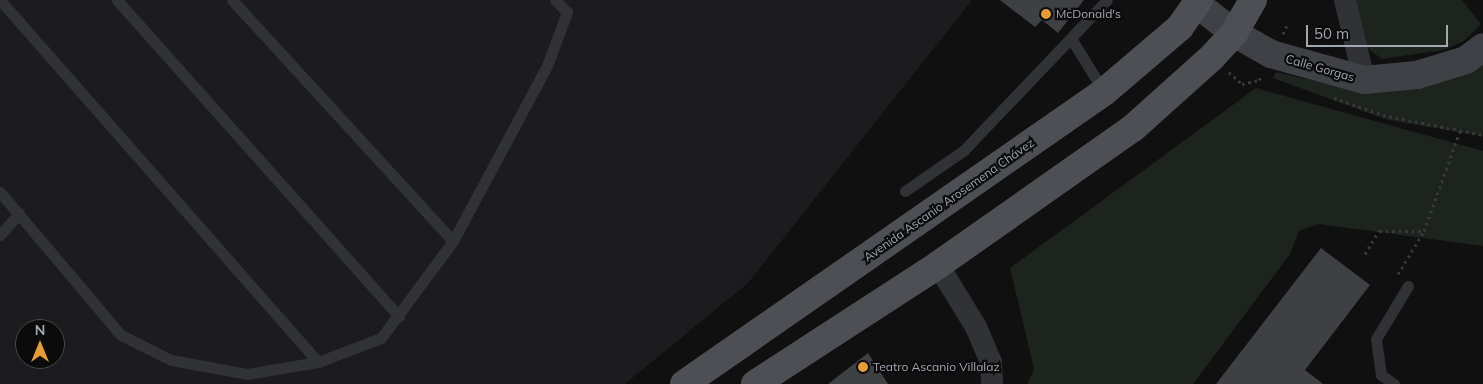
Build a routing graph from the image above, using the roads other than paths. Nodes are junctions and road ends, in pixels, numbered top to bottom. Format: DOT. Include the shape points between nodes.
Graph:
graph roads {
  1 [pos="0,0"];
  2 [pos="117,0"];
  3 [pos="232,0"];
  4 [pos="555,0"];
  5 [pos="1107,0"];
  6 [pos="1253,0"];
  7 [pos="1345,0"];
  8 [pos="1196,1"];
  9 [pos="1234,33"];
  10 [pos="1072,40"];
  11 [pos="1483,47"];
  12 [pos="1364,80"];
  13 [pos="1104,92"];
  14 [pos="0,192"];
  15 [pos="905,192"];
  16 [pos="19,213"];
  17 [pos="0,235"];
  18 [pos="453,241"];
  19 [pos="938,265"];
  20 [pos="1408,286"];
  21 [pos="399,316"];
  22 [pos="318,362"];
  23 [pos="684,384"];
  24 [pos="755,384"];
  25 [pos="992,384"];
  26 [pos="1394,384"];
  1 -- 22 [label="lane"];
  2 -- 21 [label="lane"];
  3 -- 18 [label="lane"];
  4 -- 18 [label="lane" via="567,12 547,66"];
  5 -- 10 [label="lane"];
  6 -- 9 [label="main road"];
  7 -- 12 [label="street"];
  8 -- 9 [label="street, Calle Gorgas"];
  8 -- 13 [label="main road, Avenida Ascanio Arosemena Chávez" via="1174,33"];
  9 -- 12 [label="street, Calle Gorgas" via="1271,54"];
  9 -- 19 [label="main road" via="1133,128"];
  10 -- 13 [label="lane"];
  10 -- 15 [label="lane" via="964,150"];
  11 -- 12 [label="street, Calle Gorgas" via="1466,60 1417,75"];
  13 -- 23 [label="main road, Avenida Ascanio Arosemena Chávez"];
  14 -- 16 [label="lane"];
  16 -- 17 [label="lane"];
  16 -- 22 [label="lane" via="121,335 171,360 247,374"];
  18 -- 21 [label="lane"];
  19 -- 24 [label="main road"];
  19 -- 25 [label="street" via="976,328 991,362"];
  20 -- 26 [label="lane" via="1376,338 1381,375"];
  21 -- 22 [label="lane" via="381,338"];
}
